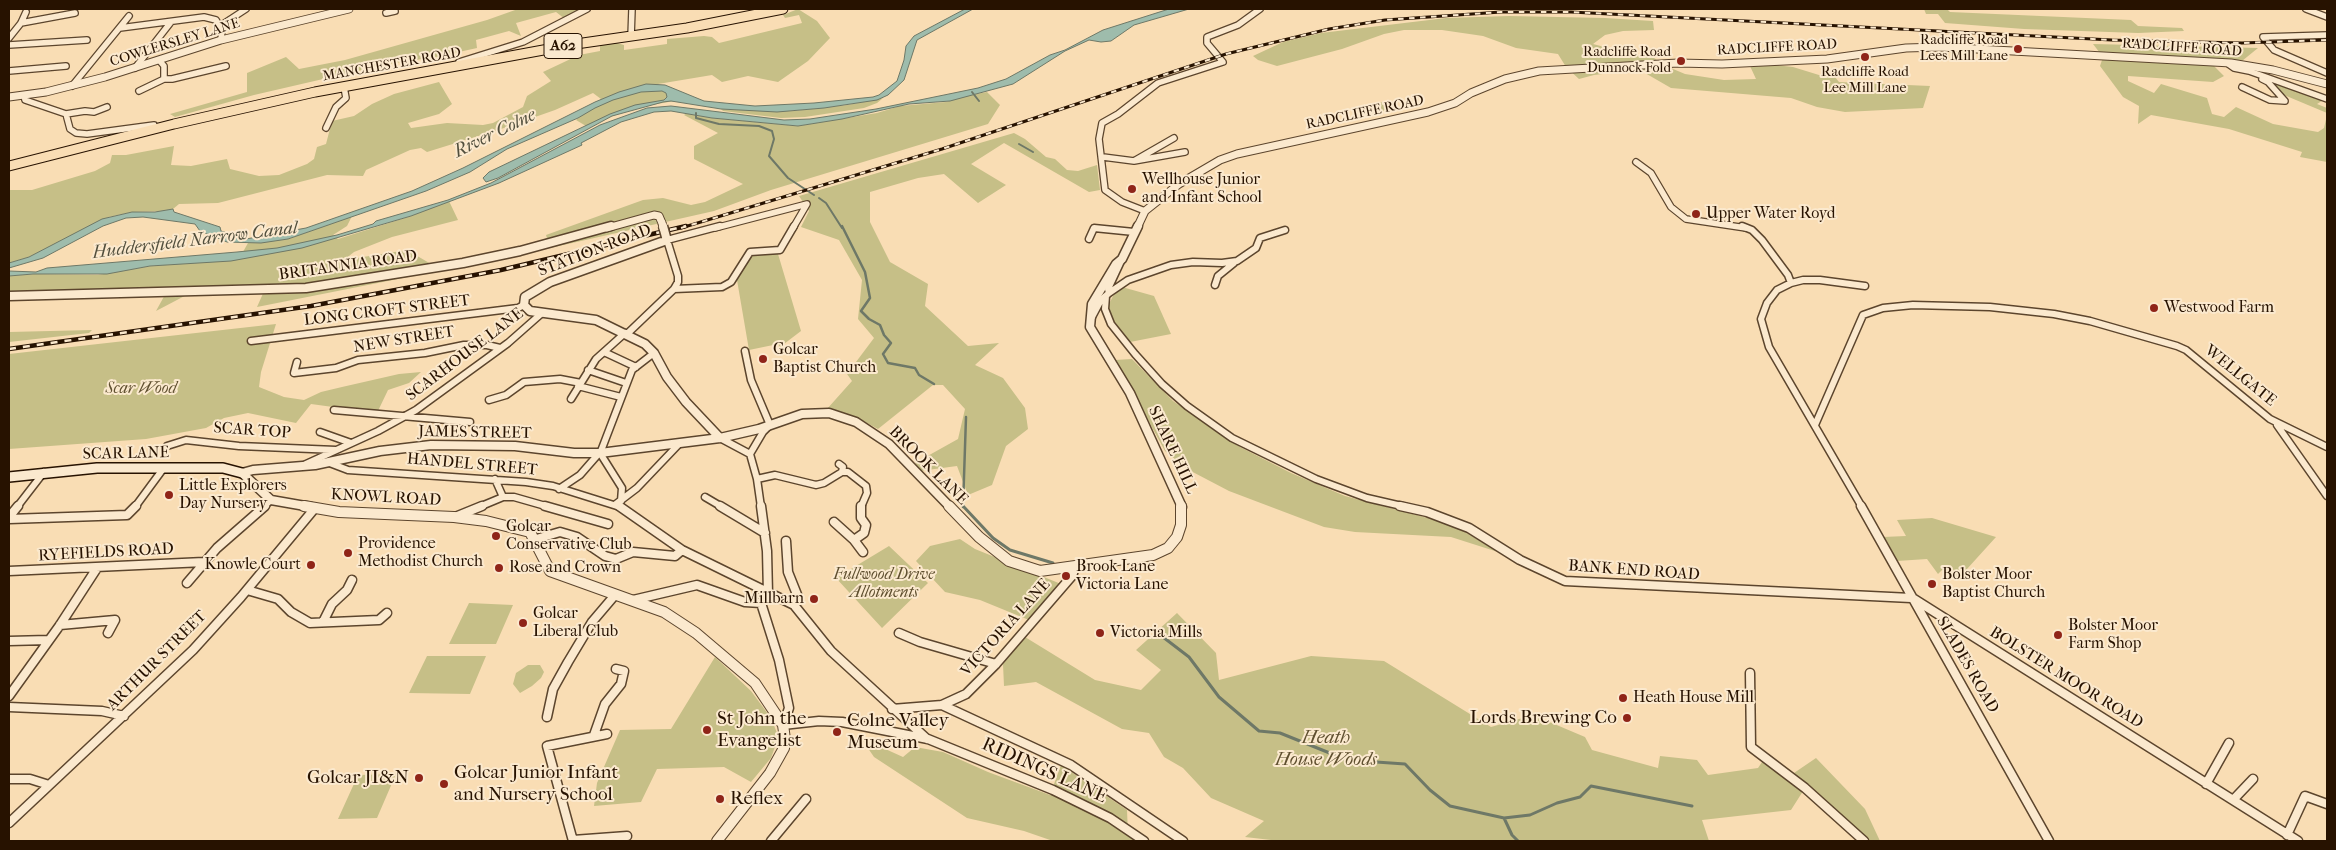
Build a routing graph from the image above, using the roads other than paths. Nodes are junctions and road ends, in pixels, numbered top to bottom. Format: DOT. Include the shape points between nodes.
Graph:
graph roads {
  1 [pos="246,9"];
  2 [pos="349,9"];
  3 [pos="587,9"];
  4 [pos="632,9"];
  5 [pos="783,9"];
  6 [pos="1260,9"];
  7 [pos="2306,9"];
  8 [pos="395,11"];
  9 [pos="26,12"];
  10 [pos="75,13"];
  11 [pos="386,13"];
  12 [pos="129,16"];
  13 [pos="2327,17"];
  14 [pos="171,22"];
  15 [pos="21,23"];
  16 [pos="220,26"];
  17 [pos="120,28"];
  18 [pos="2327,35"];
  19 [pos="631,37"];
  20 [pos="9,38"];
  21 [pos="87,40"];
  22 [pos="221,40"];
  23 [pos="9,46"];
  24 [pos="159,60"];
  25 [pos="2228,63"];
  26 [pos="66,66"];
  27 [pos="226,66"];
  28 [pos="135,68"];
  29 [pos="2239,69"];
  30 [pos="9,70"];
  31 [pos="440,70"];
  32 [pos="2326,72"];
  33 [pos="164,79"];
  34 [pos="2327,84"];
  35 [pos="72,86"];
  36 [pos="344,87"];
  37 [pos="2242,87"];
  38 [pos="139,91"];
  39 [pos="24,95"];
  40 [pos="9,97"];
  41 [pos="2327,98"];
  42 [pos="107,107"];
  43 [pos="66,114"];
  44 [pos="174,124"];
  45 [pos="326,128"];
  46 [pos="1174,138"];
  47 [pos="1185,152"];
  48 [pos="1102,157"];
  49 [pos="1134,160"];
  50 [pos="1636,162"];
  51 [pos="9,166"];
  52 [pos="1144,211"];
  53 [pos="1286,230"];
  54 [pos="1134,232"];
  55 [pos="666,239"];
  56 [pos="1089,239"];
  57 [pos="1122,260"];
  58 [pos="1237,261"];
  59 [pos="1791,283"];
  60 [pos="1215,284"];
  61 [pos="1865,286"];
  62 [pos="674,289"];
  63 [pos="1108,294"];
  64 [pos="9,296"];
  65 [pos="524,304"];
  66 [pos="542,313"];
  67 [pos="1091,319"];
  68 [pos="626,334"];
  69 [pos="251,341"];
  70 [pos="500,348"];
  71 [pos="745,351"];
  72 [pos="604,352"];
  73 [pos="654,353"];
  74 [pos="298,362"];
  75 [pos="636,367"];
  76 [pos="588,370"];
  77 [pos="626,383"];
  78 [pos="579,384"];
  79 [pos="621,397"];
  80 [pos="571,399"];
  81 [pos="489,400"];
  82 [pos="334,410"];
  83 [pos="404,417"];
  84 [pos="2270,419"];
  85 [pos="470,422"];
  86 [pos="770,425"];
  87 [pos="1815,425"];
  88 [pos="320,432"];
  89 [pos="720,438"];
  90 [pos="351,443"];
  91 [pos="679,444"];
  92 [pos="167,446"];
  93 [pos="2327,447"];
  94 [pos="336,450"];
  95 [pos="600,453"];
  96 [pos="750,454"];
  97 [pos="326,462"];
  98 [pos="839,464"];
  99 [pos="301,466"];
  100 [pos="163,469"];
  101 [pos="44,472"];
  102 [pos="842,472"];
  103 [pos="242,473"];
  104 [pos="9,477"];
  105 [pos="495,479"];
  106 [pos="757,479"];
  107 [pos="559,489"];
  108 [pos="2327,496"];
  109 [pos="504,497"];
  110 [pos="705,497"];
  111 [pos="271,500"];
  112 [pos="619,502"];
  113 [pos="314,508"];
  114 [pos="454,517"];
  115 [pos="9,518"];
  116 [pos="834,522"];
  117 [pos="608,524"];
  118 [pos="765,534"];
  119 [pos="533,540"];
  120 [pos="854,540"];
  121 [pos="786,541"];
  122 [pos="682,550"];
  123 [pos="863,552"];
  124 [pos="204,562"];
  125 [pos="1075,567"];
  126 [pos="97,568"];
  127 [pos="1058,570"];
  128 [pos="9,571"];
  129 [pos="352,580"];
  130 [pos="187,583"];
  131 [pos="247,590"];
  132 [pos="768,594"];
  133 [pos="615,595"];
  134 [pos="1911,598"];
  135 [pos="632,600"];
  136 [pos="761,603"];
  137 [pos="794,605"];
  138 [pos="387,613"];
  139 [pos="323,622"];
  140 [pos="60,625"];
  141 [pos="108,633"];
  142 [pos="899,633"];
  143 [pos="48,640"];
  144 [pos="9,641"];
  145 [pos="996,664"];
  146 [pos="616,669"];
  147 [pos="1750,673"];
  148 [pos="9,696"];
  149 [pos="942,705"];
  150 [pos="9,707"];
  151 [pos="892,709"];
  152 [pos="124,716"];
  153 [pos="547,717"];
  154 [pos="783,725"];
  155 [pos="607,734"];
  156 [pos="594,735"];
  157 [pos="928,739"];
  158 [pos="2229,743"];
  159 [pos="9,779"];
  160 [pos="2253,779"];
  161 [pos="2206,784"];
  162 [pos="49,785"];
  163 [pos="806,799"];
  164 [pos="2232,800"];
  165 [pos="2327,804"];
  166 [pos="9,823"];
  167 [pos="2287,835"];
  168 [pos="626,836"];
  169 [pos="573,841"];
  170 [pos="717,841"];
  171 [pos="771,841"];
  172 [pos="1144,841"];
  173 [pos="1183,841"];
  174 [pos="1864,841"];
  175 [pos="2049,841"];
  176 [pos="2298,841"];
  1 -- 16 [label="street"];
  2 -- 22 [label="street, COWLERSLEY LANE"];
  3 -- 31 [label="street" via="523,42"];
  4 -- 19 [label="street"];
  5 -- 19 [label="main road, MANCHESTER ROAD / A62"];
  6 -- 48 [label="street" via="1238,25 1207,37 1207,43 1222,62 1158,83 1102,123 1099,139"];
  7 -- 13 [label="street"];
  8 -- 11 [label="street"];
  9 -- 15 [label="street"];
  10 -- 15 [label="street"];
  12 -- 17 [label="street"];
  14 -- 16 [label="street" via="204,17 216,20"];
  14 -- 17 [label="street"];
  14 -- 28 [label="street"];
  15 -- 20 [label="street"];
  16 -- 22 [label="street"];
  17 -- 35 [label="street"];
  18 -- 32 [label="street" via="2263,37 2274,50"];
  19 -- 31 [label="main road, MANCHESTER ROAD / A62"];
  21 -- 23 [label="street"];
  22 -- 24 [label="street, COWLERSLEY LANE"];
  24 -- 28 [label="street, COWLERSLEY LANE"];
  24 -- 33 [label="street" via="164,66"];
  25 -- 29 [label="street"];
  25 -- 34 [label="street, RADCLIFFE ROAD"];
  25 -- 52 [label="street, RADCLIFFE ROAD" via="2005,49 1906,48 1819,60 1678,63 1539,71 1505,79 1470,93 1455,104 1428,112 1237,154 1195,173"];
  26 -- 30 [label="street"];
  27 -- 33 [label="street"];
  28 -- 35 [label="street, COWLERSLEY LANE"];
  29 -- 37 [label="street" via="2268,82 2285,101 2270,100"];
  29 -- 41 [label="street"];
  31 -- 36 [label="main road, MANCHESTER ROAD / A62"];
  33 -- 38 [label="street"];
  35 -- 39 [label="street, COWLERSLEY LANE"];
  36 -- 44 [label="main road, MANCHESTER ROAD / A62"];
  36 -- 45 [label="street" via="346,98 336,107"];
  39 -- 40 [label="street, COWLERSLEY LANE"];
  39 -- 43 [label="street" via="25,100"];
  42 -- 43 [label="street" via="94,112 84,110"];
  43 -- 44 [label="street" via="70,129 86,134 169,122"];
  44 -- 51 [label="main road, MANCHESTER ROAD / A62"];
  46 -- 49 [label="street"];
  47 -- 49 [label="street"];
  48 -- 49 [label="street"];
  48 -- 52 [label="street" via="1105,190 1122,202"];
  50 -- 59 [label="street" via="1651,173 1671,206 1686,219 1752,230"];
  52 -- 54 [label="street"];
  53 -- 58 [label="street" via="1260,238 1256,248"];
  54 -- 56 [label="street" via="1094,228"];
  54 -- 57 [label="street"];
  55 -- 62 [label="street" via="678,276"];
  55 -- 62 [label="street" via="807,204 780,250 750,252 731,282 722,287"];
  55 -- 64 [label="street, BRITANNIA ROAD, bridge" via="662,222 659,216 654,215 463,263 306,288"];
  55 -- 65 [label="street, STATION ROAD" via="550,282 534,290"];
  57 -- 63 [label="street"];
  57 -- 67 [label="street" via="1116,264 1092,304"];
  58 -- 60 [label="street" via="1222,272"];
  58 -- 63 [label="street" via="1171,265 1128,280"];
  59 -- 61 [label="street" via="1820,280"];
  59 -- 87 [label="street, SLADES ROAD" via="1777,290 1761,319 1769,347"];
  62 -- 68 [label="street"];
  63 -- 67 [label="street"];
  63 -- 134 [label="street, BANK END ROAD" via="1105,309 1114,328 1162,384 1186,406 1232,438 1307,475 1367,498 1427,512 1469,528 1520,560 1565,582"];
  65 -- 66 [label="street" via="530,311"];
  65 -- 69 [label="street, LONG CROFT STREET" via="518,308"];
  66 -- 68 [label="street" via="596,320"];
  66 -- 70 [label="street, SCARHOUSE LANE"];
  67 -- 125 [label="street, SHARE HILL" via="1094,336 1130,393 1176,491 1183,517 1177,537 1168,548 1157,553"];
  68 -- 72 [label="street"];
  68 -- 73 [label="street"];
  70 -- 74 [label="street, NEW STREET" via="464,345 294,373"];
  70 -- 83 [label="street, SCARHOUSE LANE"];
  71 -- 86 [label="street" via="751,380"];
  72 -- 75 [label="street"];
  72 -- 76 [label="street"];
  73 -- 75 [label="street"];
  73 -- 89 [label="street" via="686,402"];
  75 -- 77 [label="street"];
  76 -- 77 [label="street"];
  76 -- 78 [label="street"];
  77 -- 79 [label="street"];
  78 -- 79 [label="street"];
  78 -- 80 [label="street"];
  78 -- 81 [label="street" via="560,379 524,382 506,395"];
  79 -- 95 [label="street"];
  82 -- 83 [label="street, SCARHOUSE LANE"];
  83 -- 85 [label="street"];
  83 -- 90 [label="street, SCARHOUSE LANE"];
  84 -- 87 [label="street, WELLGATE" via="2186,350 2166,342 2054,314 1990,307 1920,305 1883,308 1864,315"];
  84 -- 93 [label="street, WELLGATE"];
  84 -- 108 [label="street" via="2282,430"];
  86 -- 89 [label="street, BROOK LANE"];
  86 -- 96 [label="street"];
  86 -- 127 [label="street, BROOK LANE" via="787,417 815,412 856,422 889,444 979,537 1009,561 1040,571"];
  87 -- 134 [label="street, SLADES ROAD"];
  88 -- 90 [label="street"];
  89 -- 91 [label="street, BROOK LANE"];
  89 -- 96 [label="street"];
  90 -- 94 [label="street, SCARHOUSE LANE"];
  91 -- 95 [label="street, JAMES STREET"];
  91 -- 112 [label="street"];
  92 -- 94 [label="street, SCAR TOP" via="186,440"];
  94 -- 99 [label="street, SCARHOUSE LANE"];
  95 -- 97 [label="street, JAMES STREET" via="450,444 404,448"];
  95 -- 107 [label="street" via="580,475"];
  95 -- 112 [label="street" via="622,488"];
  96 -- 106 [label="street"];
  97 -- 99 [label="street, JAMES STREET"];
  97 -- 105 [label="street, HANDEL STREET" via="348,470"];
  98 -- 102 [label="street" via="843,467"];
  99 -- 103 [label="street, JAMES STREET"];
  100 -- 101 [label="main road, SCAR LANE" via="98,468"];
  100 -- 103 [label="main road, SCAR LANE" via="223,468"];
  100 -- 115 [label="street" via="126,515"];
  101 -- 104 [label="main road, SCAR LANE"];
  101 -- 115 [label="street"];
  102 -- 106 [label="street" via="824,484 816,485 775,475"];
  102 -- 120 [label="street" via="848,472 866,486 867,493 860,509 866,525 864,532"];
  103 -- 111 [label="street"];
  105 -- 107 [label="street, HANDEL STREET"];
  105 -- 109 [label="street"];
  106 -- 118 [label="street"];
  107 -- 112 [label="street, HANDEL STREET"];
  109 -- 114 [label="street"];
  109 -- 117 [label="street" via="514,497"];
  110 -- 118 [label="street"];
  111 -- 113 [label="street, KNOWL ROAD"];
  111 -- 124 [label="street"];
  112 -- 122 [label="street, HANDEL STREET"];
  113 -- 114 [label="street, KNOWL ROAD"];
  113 -- 131 [label="street, ARTHUR STREET"];
  114 -- 119 [label="street, KNOWL ROAD" via="530,532"];
  116 -- 120 [label="street"];
  118 -- 132 [label="street"];
  119 -- 122 [label="street" via="560,532 577,536 605,556 616,559 633,552 675,556"];
  119 -- 133 [label="street" via="550,572"];
  120 -- 123 [label="street"];
  121 -- 137 [label="street" via="788,572 798,597"];
  122 -- 132 [label="street, HANDEL STREET"];
  124 -- 126 [label="street, RYEFIELDS ROAD"];
  124 -- 130 [label="street"];
  125 -- 127 [label="street, SHARE HILL"];
  125 -- 145 [label="street, VICTORIA LANE" via="1072,576"];
  126 -- 128 [label="street, RYEFIELDS ROAD"];
  126 -- 140 [label="street"];
  129 -- 139 [label="street" via="347,590 332,604"];
  131 -- 139 [label="street" via="278,599 291,612 310,623"];
  131 -- 152 [label="street, ARTHUR STREET" via="193,650"];
  132 -- 136 [label="street"];
  132 -- 137 [label="street, HANDEL STREET"];
  133 -- 135 [label="street"];
  133 -- 153 [label="street" via="592,622 568,662 553,689"];
  134 -- 161 [label="street, BOLSTER MOOR ROAD"];
  134 -- 175 [label="street, SLADES ROAD"];
  135 -- 136 [label="street" via="696,585 744,602"];
  135 -- 154 [label="street" via="664,612 696,633 755,683"];
  136 -- 154 [label="street" via="779,660 789,708"];
  137 -- 151 [label="street" via="831,651"];
  138 -- 139 [label="street" via="379,620"];
  140 -- 141 [label="street" via="115,620"];
  140 -- 143 [label="street"];
  142 -- 145 [label="street"];
  143 -- 144 [label="street"];
  143 -- 148 [label="street"];
  145 -- 149 [label="street, VICTORIA LANE" via="966,694"];
  146 -- 156 [label="street" via="624,671 621,684 605,704"];
  147 -- 174 [label="street" via="1751,747 1805,788"];
  149 -- 151 [label="street, VICTORIA LANE"];
  149 -- 173 [label="street" via="1071,765"];
  150 -- 152 [label="street" via="102,711"];
  151 -- 157 [label="street"];
  152 -- 162 [label="street, ARTHUR STREET"];
  154 -- 157 [label="street" via="840,722"];
  154 -- 170 [label="street" via="784,748 770,773"];
  155 -- 156 [label="street"];
  156 -- 169 [label="street" via="547,746"];
  157 -- 172 [label="street, RIDINGS LANE" via="1054,790 1110,818"];
  158 -- 161 [label="street"];
  159 -- 162 [label="street"];
  160 -- 164 [label="street"];
  161 -- 164 [label="street, BOLSTER MOOR ROAD"];
  162 -- 166 [label="street, ARTHUR STREET"];
  163 -- 171 [label="street"];
  164 -- 167 [label="street, BOLSTER MOOR ROAD"];
  165 -- 167 [label="street" via="2310,796 2303,800"];
  167 -- 176 [label="street, BOLSTER MOOR ROAD"];
  168 -- 169 [label="street"];
}
